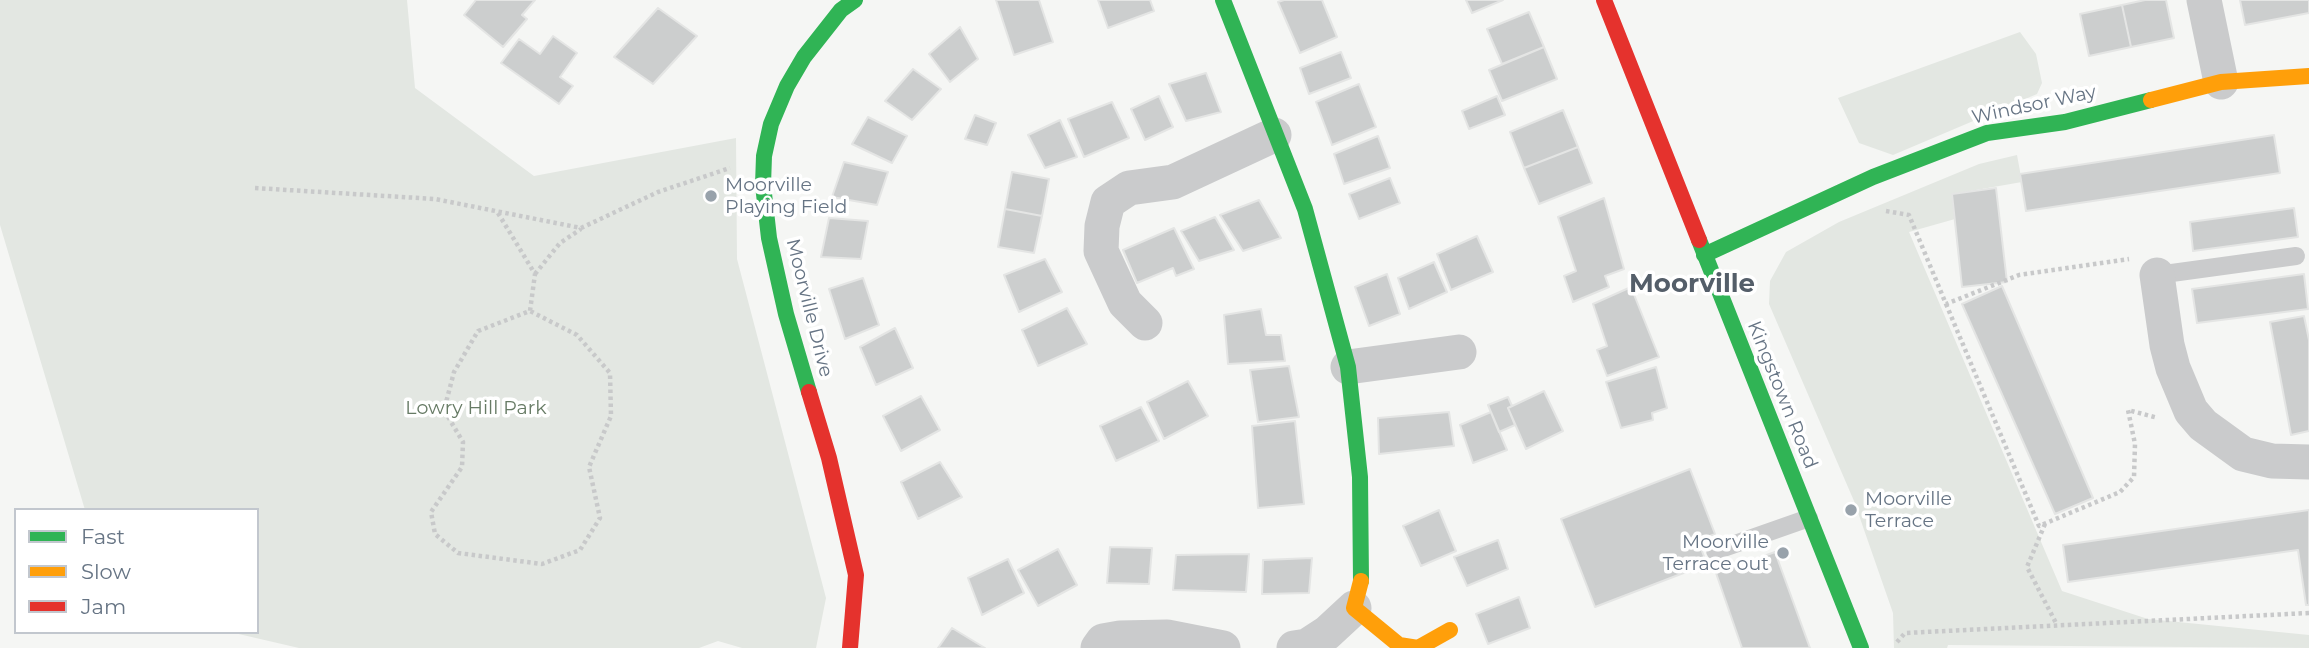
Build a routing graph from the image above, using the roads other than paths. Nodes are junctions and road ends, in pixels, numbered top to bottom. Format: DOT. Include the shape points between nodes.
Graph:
graph roads {
  1 [pos="1223,0"];
  2 [pos="1604,0"];
  3 [pos="2204,0"];
  4 [pos="842,3"];
  5 [pos="2309,76"];
  6 [pos="2221,82"];
  7 [pos="1274,135"];
  8 [pos="1704,255"];
  9 [pos="2296,256"];
  10 [pos="2158,275"];
  11 [pos="1146,323"];
  12 [pos="1459,352"];
  13 [pos="1348,367"];
  14 [pos="2309,462"];
  15 [pos="1809,517"];
  16 [pos="1714,551"];
  17 [pos="1354,608"];
  18 [pos="1450,630"];
  19 [pos="850,648"];
  20 [pos="1098,648"];
  21 [pos="1223,648"];
  22 [pos="1293,648"];
  23 [pos="1861,648"];
  1 -- 7 [label="street"];
  2 -- 8 [label="street, Kingstown Road"];
  3 -- 6 [label="street"];
  4 -- 19 [label="street, Moorville Drive" via="787,86 771,124 763,185 780,289 829,458 856,575"];
  5 -- 6 [label="street, Windsor Way"];
  6 -- 8 [label="street, Windsor Way" via="2065,122 1987,133 1872,177"];
  7 -- 11 [label="street" via="1173,182 1129,188 1108,202 1101,251 1125,303"];
  7 -- 13 [label="street" via="1319,252"];
  8 -- 15 [label="street, Kingstown Road"];
  9 -- 10 [label="lane"];
  10 -- 14 [label="street" via="2167,345 2191,411 2243,454"];
  12 -- 13 [label="street"];
  13 -- 17 [label="street" via="1360,477 1362,563"];
  15 -- 16 [label="lane"];
  15 -- 23 [label="street, Kingstown Road"];
  17 -- 18 [label="street" via="1399,645 1418,648"];
  17 -- 22 [label="street" via="1327,633 1307,646"];
  20 -- 21 [label="street" via="1103,641 1167,638"];
}
